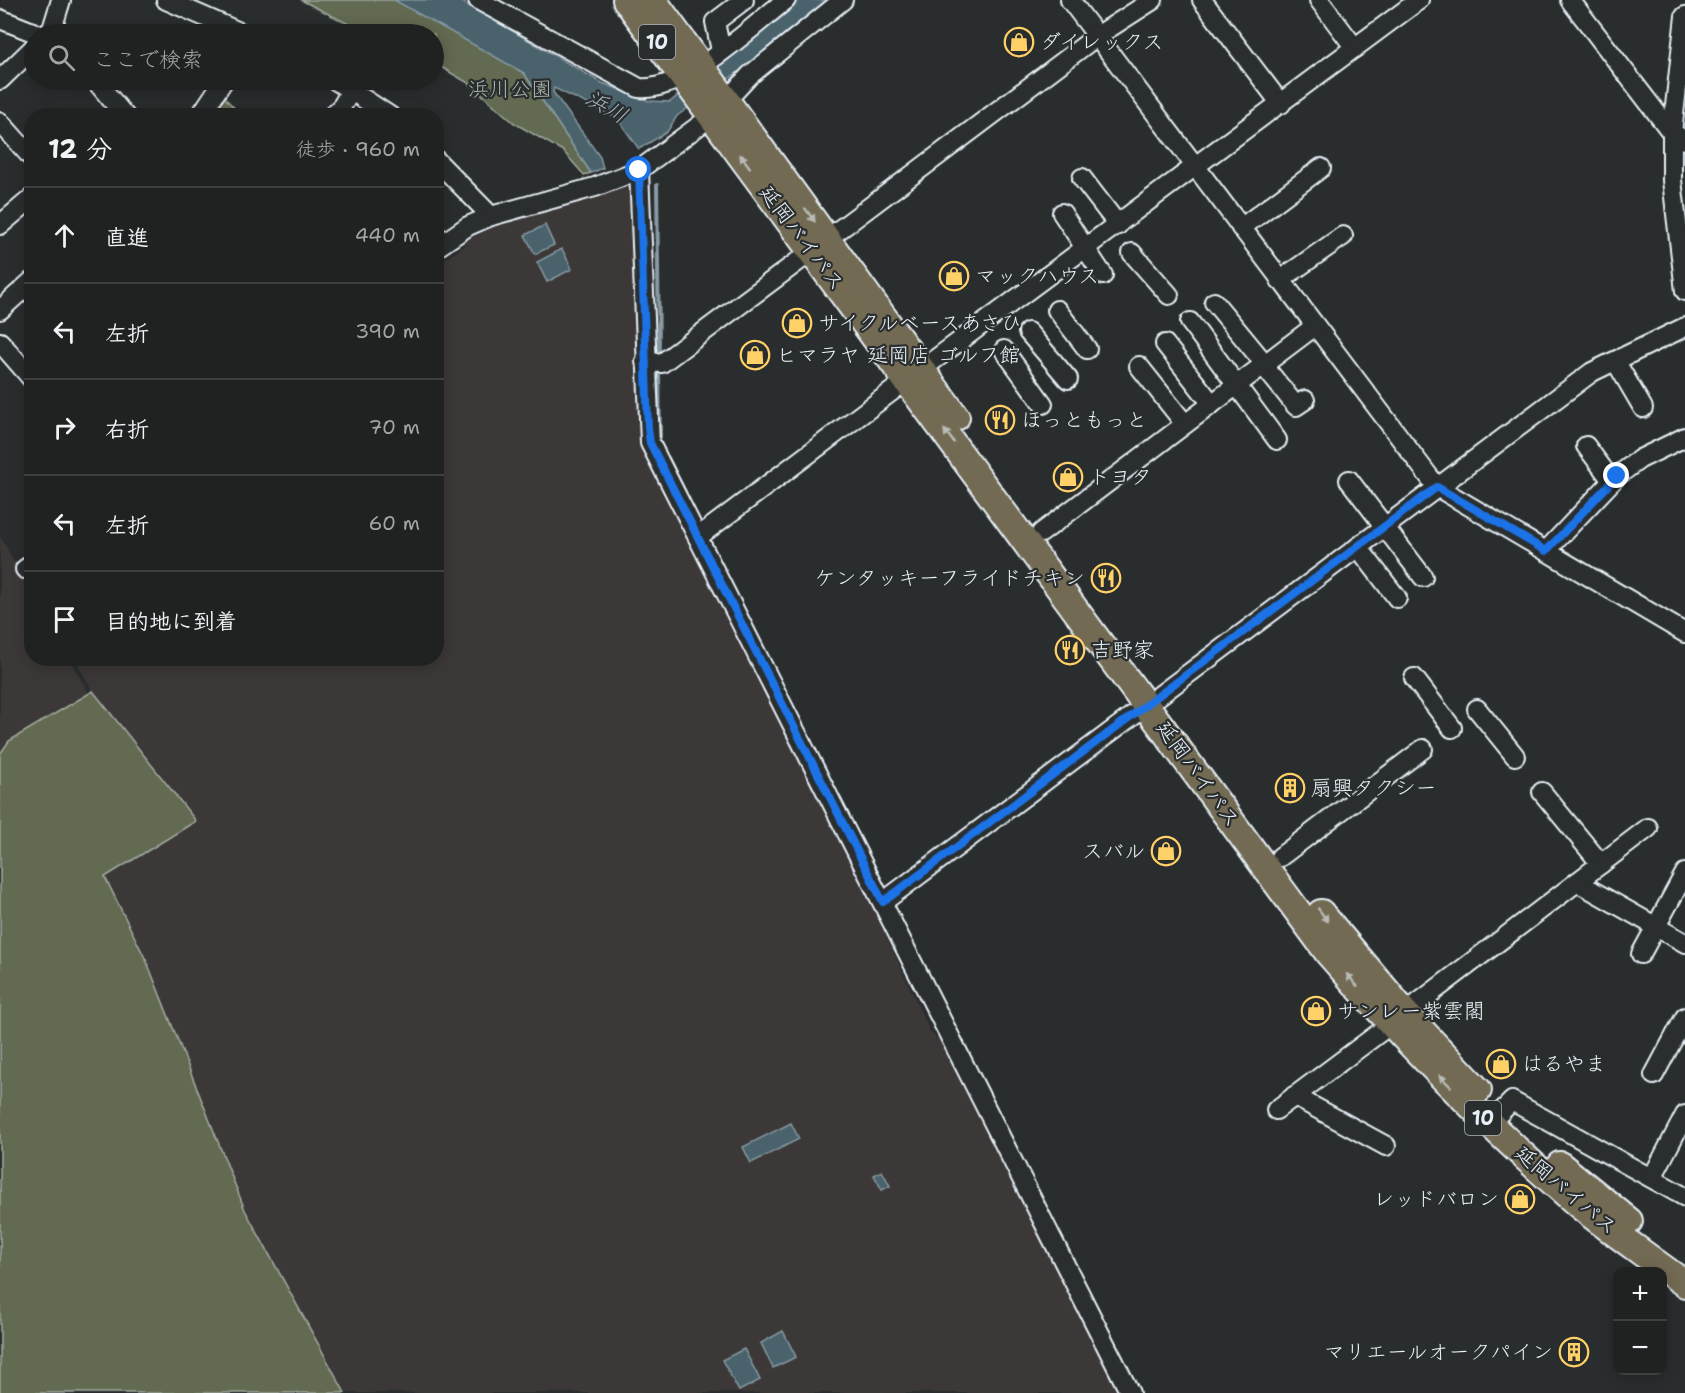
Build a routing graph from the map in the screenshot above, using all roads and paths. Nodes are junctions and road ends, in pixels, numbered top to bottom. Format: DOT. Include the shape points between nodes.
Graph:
graph roads {
  1 [pos="61,0"];
  2 [pos="166,0"];
  3 [pos="478,0"];
  4 [pos="626,0"];
  5 [pos="653,0"];
  6 [pos="744,0"];
  7 [pos="786,0"];
  8 [pos="843,0"];
  9 [pos="1070,0"];
  10 [pos="1153,0"];
  11 [pos="1202,0"];
  12 [pos="1319,0"];
  13 [pos="1570,0"];
  14 [pos="1410,3"];
  15 [pos="1685,16"];
  16 [pos="0,19"];
  17 [pos="52,24"];
  18 [pos="221,24"];
  19 [pos="24,26"];
  20 [pos="1097,36"];
  21 [pos="1355,48"];
  22 [pos="24,57"];
  23 [pos="0,80"];
  24 [pos="706,84"];
  25 [pos="103,90"];
  26 [pos="218,90"];
  27 [pos="351,90"];
  28 [pos="353,90"];
  29 [pos="1281,104"];
  30 [pos="118,108"];
  31 [pos="206,108"];
  32 [pos="340,108"];
  33 [pos="379,108"];
  34 [pos="0,122"];
  35 [pos="1679,136"];
  36 [pos="24,149"];
  37 [pos="444,168"];
  38 [pos="1195,168"];
  39 [pos="1321,168"];
  40 [pos="639,170"];
  41 [pos="1082,178"];
  42 [pos="24,205"];
  43 [pos="491,216"];
  44 [pos="0,225"];
  45 [pos="1118,225"];
  46 [pos="1064,226"];
  47 [pos="1241,228"];
  48 [pos="1343,236"];
  49 [pos="444,242"];
  50 [pos="820,245"];
  51 [pos="1086,248"];
  52 [pos="1132,253"];
  53 [pos="1103,275"];
  54 [pos="1280,280"];
  55 [pos="24,288"];
  56 [pos="1685,291"];
  57 [pos="1169,295"];
  58 [pos="1214,302"];
  59 [pos="0,310"];
  60 [pos="1057,310"];
  61 [pos="1190,322"];
  62 [pos="1315,326"];
  63 [pos="1685,327"];
  64 [pos="1028,332"];
  65 [pos="0,342"];
  66 [pos="1165,344"];
  67 [pos="1087,349"];
  68 [pos="1004,350"];
  69 [pos="645,362"];
  70 [pos="1616,362"];
  71 [pos="1264,365"];
  72 [pos="1138,366"];
  73 [pos="24,370"];
  74 [pos="915,375"];
  75 [pos="1068,379"];
  76 [pos="1237,385"];
  77 [pos="1305,400"];
  78 [pos="1043,404"];
  79 [pos="1212,404"];
  80 [pos="1643,408"];
  81 [pos="1185,424"];
  82 [pos="1685,437"];
  83 [pos="1277,440"];
  84 [pos="1586,446"];
  85 [pos="1349,480"];
  86 [pos="1612,481"];
  87 [pos="1437,487"];
  88 [pos="1385,527"];
  89 [pos="1041,533"];
  90 [pos="698,537"];
  91 [pos="1358,547"];
  92 [pos="1546,551"];
  93 [pos="1423,578"];
  94 [pos="1397,598"];
  95 [pos="1685,633"];
  96 [pos="1414,678"];
  97 [pos="1153,700"];
  98 [pos="1477,708"];
  99 [pos="1452,728"];
  100 [pos="1424,749"];
  101 [pos="1515,756"];
  102 [pos="1542,792"];
  103 [pos="1648,828"];
  104 [pos="1280,857"];
  105 [pos="1600,864"];
  106 [pos="1685,873"];
  107 [pos="1577,882"];
  108 [pos="883,902"];
  109 [pos="1656,927"];
  110 [pos="1685,943"];
  111 [pos="1641,954"];
  112 [pos="1685,1017"];
  113 [pos="1398,1019"];
  114 [pos="1654,1075"];
  115 [pos="1294,1096"];
  116 [pos="1276,1110"];
  117 [pos="1685,1115"];
  118 [pos="1495,1118"];
  119 [pos="1386,1146"];
  120 [pos="1652,1179"];
  121 [pos="1685,1197"];
  122 [pos="1685,1263"];
  123 [pos="1685,1284"];
  124 [pos="1130,1393"];
  1 -- 17 [label="street"];
  2 -- 18 [label="street"];
  3 -- 24 [label="street" via="639,88"];
  4 -- 24 [label="highway, 延岡バイパス / 10"];
  5 -- 24 [label="highway, 延岡バイパス / 10"];
  6 -- 24 [label="street" via="715,22"];
  7 -- 24 [label="street"];
  8 -- 24 [label="street" via="750,75"];
  9 -- 20 [label="street"];
  10 -- 20 [label="street"];
  11 -- 29 [label="street"];
  12 -- 21 [label="street"];
  13 -- 35 [label="street"];
  14 -- 21 [label="street"];
  15 -- 35 [label="street"];
  16 -- 19 [label="street"];
  20 -- 38 [label="street"];
  20 -- 50 [label="street"];
  21 -- 29 [label="street"];
  22 -- 23 [label="street"];
  24 -- 40 [label="street"];
  24 -- 50 [label="highway, 延岡バイパス / 10"];
  25 -- 30 [label="street"];
  26 -- 31 [label="street"];
  27 -- 32 [label="street"];
  28 -- 33 [label="street"];
  29 -- 38 [label="street"];
  34 -- 36 [label="street"];
  35 -- 56 [label="street" via="1672,180"];
  37 -- 43 [label="street"];
  38 -- 45 [label="street"];
  38 -- 47 [label="street"];
  39 -- 47 [label="street"];
  40 -- 43 [label="street" via="595,187"];
  40 -- 69 [label="street"];
  41 -- 45 [label="street"];
  42 -- 44 [label="street"];
  43 -- 49 [label="street"];
  45 -- 51 [label="street"];
  46 -- 51 [label="street"];
  47 -- 54 [label="street"];
  48 -- 54 [label="street"];
  50 -- 69 [label="street" via="662,363"];
  50 -- 74 [label="highway, 延岡バイパス / 10"];
  51 -- 53 [label="street"];
  51 -- 74 [label="street"];
  52 -- 57 [label="street"];
  54 -- 62 [label="street"];
  55 -- 59 [label="street"];
  58 -- 71 [label="street"];
  60 -- 67 [label="street"];
  61 -- 76 [label="street"];
  62 -- 71 [label="street"];
  62 -- 87 [label="street"];
  63 -- 70 [label="street"];
  64 -- 75 [label="street"];
  65 -- 73 [label="street"];
  66 -- 79 [label="street"];
  68 -- 78 [label="street"];
  69 -- 90 [label="street" via="650,443"];
  70 -- 80 [label="street"];
  70 -- 87 [label="street" via="1592,372"];
  71 -- 76 [label="street"];
  71 -- 77 [label="street" via="1296,406"];
  72 -- 81 [label="street"];
  74 -- 89 [label="highway, 延岡バイパス / 10"];
  74 -- 90 [label="street"];
  97 -- 74 [label="highway, 延岡バイパス / 10, one-way"];
  76 -- 79 [label="street"];
  76 -- 83 [label="street"];
  79 -- 81 [label="street"];
  81 -- 89 [label="street"];
  82 -- 86 [label="street" via="1640,459"];
  84 -- 86 [label="street"];
  85 -- 88 [label="street"];
  86 -- 92 [label="street"];
  87 -- 88 [label="street"];
  87 -- 92 [label="street"];
  88 -- 91 [label="street"];
  88 -- 93 [label="street"];
  89 -- 97 [label="highway, 延岡バイパス / 10"];
  90 -- 108 [label="street"];
  91 -- 94 [label="street"];
  91 -- 97 [label="street"];
  92 -- 95 [label="street"];
  96 -- 99 [label="street"];
  97 -- 104 [label="highway, 延岡バイパス / 10"];
  97 -- 108 [label="street"];
  113 -- 97 [label="highway, 延岡バイパス / 10, one-way" via="1329,954"];
  98 -- 101 [label="street"];
  100 -- 104 [label="street"];
  102 -- 105 [label="street"];
  103 -- 105 [label="street"];
  104 -- 113 [label="highway, 延岡バイパス / 10, one-way"];
  105 -- 107 [label="street"];
  106 -- 109 [label="street"];
  107 -- 109 [label="street"];
  107 -- 113 [label="street"];
  108 -- 124 [label="street"];
  109 -- 110 [label="street"];
  109 -- 111 [label="street"];
  112 -- 114 [label="street"];
  113 -- 115 [label="street"];
  113 -- 118 [label="highway, 延岡バイパス / 10"];
  115 -- 116 [label="street"];
  115 -- 119 [label="street"];
  117 -- 120 [label="street"];
  118 -- 120 [label="street" via="1512,1101"];
  118 -- 122 [label="highway, 延岡バイパス / 10"];
  118 -- 123 [label="highway, 延岡バイパス / 10" via="1581,1206"];
  120 -- 121 [label="street"];
}
